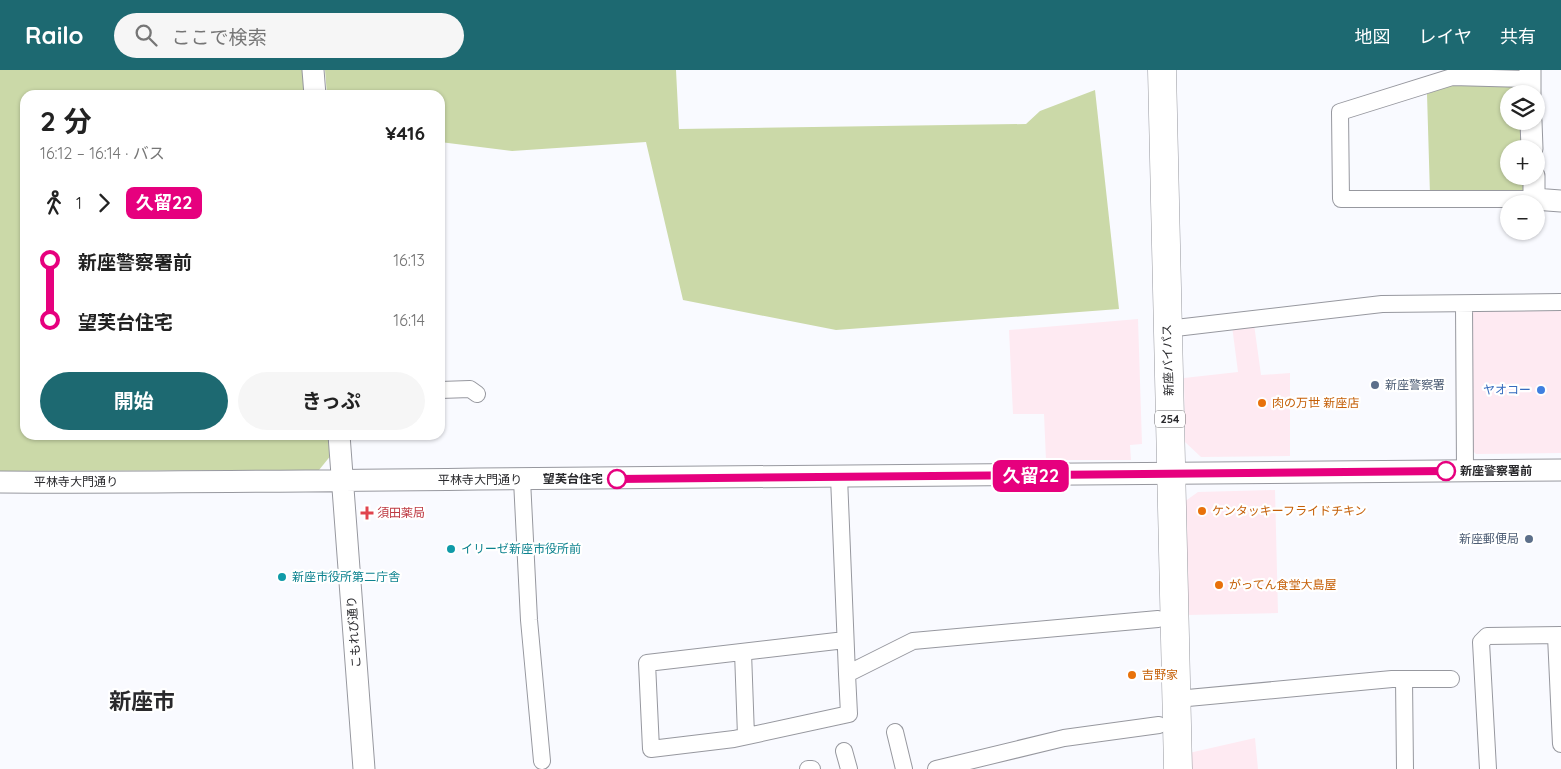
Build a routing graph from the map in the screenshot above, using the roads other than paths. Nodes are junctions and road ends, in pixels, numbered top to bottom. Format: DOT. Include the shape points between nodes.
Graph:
graph roads {
  1 [pos="314,70"];
  2 [pos="1146,70"];
  3 [pos="1162,70"];
  4 [pos="1530,81"];
  5 [pos="315,90"];
  6 [pos="1500,199"];
  7 [pos="1545,200"];
  8 [pos="1561,201"];
  9 [pos="1561,302"];
  10 [pos="1464,304"];
  11 [pos="1167,329"];
  12 [pos="445,390"];
  13 [pos="478,394"];
  14 [pos="339,440"];
  15 [pos="1561,470"];
  16 [pos="1465,471"];
  17 [pos="1163,474"];
  18 [pos="839,476"];
  19 [pos="522,480"];
  20 [pos="0,482"];
  21 [pos="342,482"];
  22 [pos="1158,618"];
  23 [pos="1559,636"];
  24 [pos="845,640"];
  25 [pos="743,652"];
  26 [pos="847,674"];
  27 [pos="1404,679"];
  28 [pos="1451,679"];
  29 [pos="1177,699"];
  30 [pos="1159,725"];
  31 [pos="895,732"];
  32 [pos="746,736"];
  33 [pos="1561,744"];
  34 [pos="844,751"];
  35 [pos="542,761"];
  36 [pos="364,769"];
  37 [pos="849,769"];
  38 [pos="904,769"];
  39 [pos="936,769"];
  40 [pos="1161,769"];
  41 [pos="1178,769"];
  42 [pos="1405,769"];
  43 [pos="1488,769"];
  1 -- 5 [label="street"];
  2 -- 17 [label="highway, 新座バイパス / 254"];
  3 -- 11 [label="highway, 新座バイパス / 254"];
  4 -- 6 [label="street" via="1452,77 1340,112 1341,199"];
  7 -- 8 [label="street"];
  9 -- 10 [label="street"];
  10 -- 11 [label="street" via="1382,304"];
  10 -- 16 [label="street"];
  11 -- 17 [label="highway, 新座バイパス / 254"];
  12 -- 13 [label="street" via="470,389"];
  14 -- 21 [label="street, こもれび通り"];
  15 -- 16 [label="street, 平林寺大門通り"];
  16 -- 17 [label="street, 平林寺大門通り"];
  17 -- 18 [label="street, 平林寺大門通り"];
  17 -- 22 [label="highway, 新座バイパス / 254"];
  17 -- 29 [label="highway, 新座バイパス / 254"];
  18 -- 19 [label="street, 平林寺大門通り"];
  18 -- 24 [label="street"];
  19 -- 21 [label="street, 平林寺大門通り"];
  19 -- 35 [label="street" via="529,620"];
  20 -- 21 [label="street, 平林寺大門通り"];
  21 -- 36 [label="street, こもれび通り"];
  22 -- 26 [label="street" via="913,640"];
  22 -- 30 [label="highway, 新座バイパス / 254"];
  23 -- 33 [label="street"];
  23 -- 43 [label="street" via="1487,636 1481,642"];
  24 -- 25 [label="street"];
  24 -- 26 [label="street"];
  25 -- 32 [label="street"];
  25 -- 32 [label="street" via="647,663 651,749"];
  26 -- 32 [label="street" via="849,714"];
  27 -- 28 [label="street"];
  27 -- 29 [label="street"];
  27 -- 42 [label="street"];
  29 -- 41 [label="highway, 新座バイパス / 254"];
  30 -- 39 [label="street" via="1054,740"];
  30 -- 40 [label="highway, 新座バイパス / 254"];
  31 -- 38 [label="street"];
  34 -- 37 [label="street"];
}
